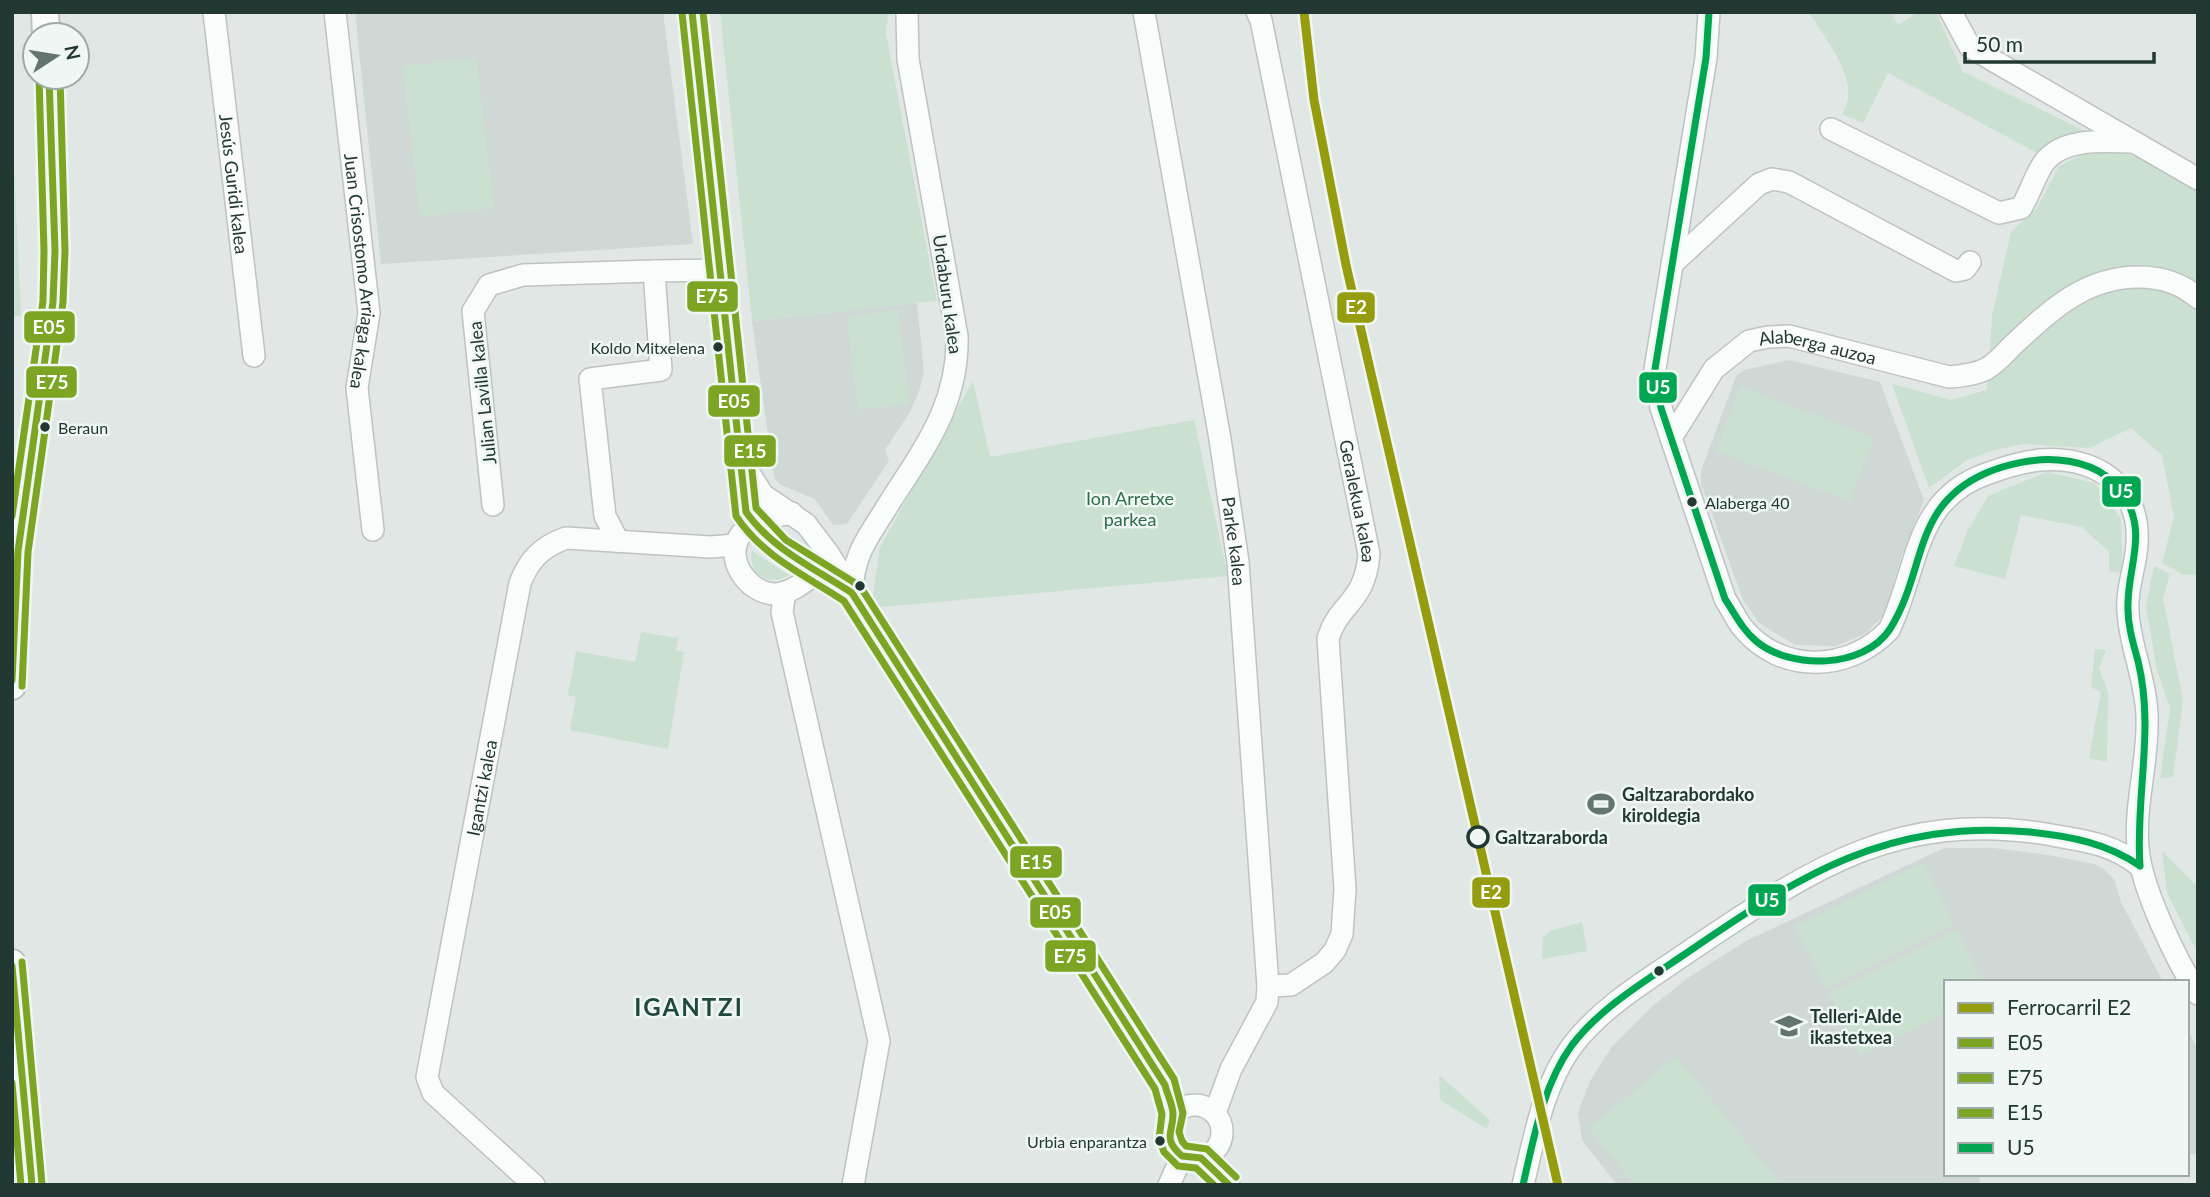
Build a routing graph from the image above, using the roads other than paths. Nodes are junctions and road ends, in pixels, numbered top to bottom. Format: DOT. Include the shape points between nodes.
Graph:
graph roads {
  1 [pos="214,12"];
  2 [pos="335,12"];
  3 [pos="692,12"];
  4 [pos="907,12"];
  5 [pos="1144,12"];
  6 [pos="1257,12"];
  7 [pos="1709,12"];
  8 [pos="1951,12"];
  9 [pos="50,91"];
  10 [pos="1831,129"];
  11 [pos="2133,142"];
  12 [pos="2198,179"];
  13 [pos="1970,262"];
  14 [pos="1672,264"];
  15 [pos="722,270"];
  16 [pos="654,271"];
  17 [pos="2198,298"];
  18 [pos="254,356"];
  19 [pos="1671,438"];
  20 [pos="744,466"];
  21 [pos="493,505"];
  22 [pos="792,513"];
  23 [pos="753,524"];
  24 [pos="373,530"];
  25 [pos="618,541"];
  26 [pos="736,545"];
  27 [pos="856,556"];
  28 [pos="826,566"];
  29 [pos="785,592"];
  30 [pos="852,593"];
  31 [pos="12,686"];
  32 [pos="2138,830"];
  33 [pos="2105,844"];
  34 [pos="2140,866"];
  35 [pos="12,963"];
  36 [pos="1268,986"];
  37 [pos="2198,994"];
  38 [pos="1194,1109"];
  39 [pos="1200,1154"];
  40 [pos="1226,1181"];
  41 [pos="32,1185"];
  42 [pos="534,1185"];
  43 [pos="853,1185"];
  44 [pos="1169,1185"];
  45 [pos="1523,1185"];
  1 -- 18 [label="street, Jesús Guridi kalea"];
  2 -- 24 [label="street, Juan Crisostomo Arriaga kalea" via="369,313 358,388"];
  3 -- 15 [label="street"];
  4 -- 27 [label="street, Urdaburu kalea" via="908,59 957,336 958,364 941,421"];
  5 -- 36 [label="street, Parke kalea" via="1238,562"];
  6 -- 36 [label="street, Geralekua kalea" via="1369,554 1365,584 1328,639 1345,889 1342,934 1324,962 1291,985"];
  7 -- 14 [label="street" via="1706,58"];
  8 -- 11 [label="street" via="1970,47"];
  9 -- 31 [label="street" via="53,302 18,551"];
  10 -- 11 [label="street" via="1999,213 2021,208 2047,159 2068,147 2091,141"];
  11 -- 12 [label="street"];
  13 -- 14 [label="street" via="1956,271 1789,183 1772,179 1759,184"];
  14 -- 19 [label="street" via="1655,369"];
  15 -- 16 [label="street, Julian Lavilla kalea"];
  15 -- 20 [label="street"];
  16 -- 21 [label="street, Julian Lavilla kalea" via="523,275 489,285 474,311"];
  16 -- 25 [label="street" via="661,370 590,379 605,516"];
  17 -- 19 [label="street, Alaberga auzoa" via="2171,281 2150,277 2101,282 2058,304 1987,369 1949,377 1789,336 1749,341 1714,369"];
  19 -- 32 [label="street" via="1726,599 1742,627 1777,656 1802,663 1843,660 1877,643 1889,630 1931,514 1957,487 2013,465 2048,460 2082,462 2111,479 2126,498 2137,541 2127,611 2147,715"];
  20 -- 22 [label="street" via="763,495"];
  20 -- 23 [label="street" via="742,494"];
  22 -- 23 [label="street"];
  22 -- 28 [label="street" via="806,523"];
  23 -- 26 [label="street" via="741,533"];
  23 -- 28 [label="street" via="776,546"];
  25 -- 26 [label="street, Igantzi kalea"];
  25 -- 42 [label="street, Igantzi kalea" via="578,537 551,543 536,555 520,583 427,1077 433,1093"];
  26 -- 29 [label="street" via="737,565 750,583 768,593"];
  27 -- 28 [label="street"];
  27 -- 30 [label="street, Urdaburu kalea"];
  28 -- 29 [label="street"];
  28 -- 30 [label="street"];
  29 -- 43 [label="street" via="782,612 879,1041"];
  30 -- 38 [label="street" via="1165,1085"];
  32 -- 33 [label="street"];
  32 -- 34 [label="street"];
  33 -- 34 [label="street"];
  33 -- 45 [label="street" via="2026,831 1942,831 1893,839 1844,856 1804,877 1642,984 1586,1031 1572,1047 1550,1090"];
  34 -- 37 [label="street"];
  35 -- 41 [label="street"];
  36 -- 38 [label="street, Parke kalea" via="1267,1002 1231,1069"];
  38 -- 39 [label="street" via="1222,1130"];
  38 -- 39 [label="street" via="1169,1123 1170,1142"];
  39 -- 40 [label="street"];
  39 -- 44 [label="street"];
}
